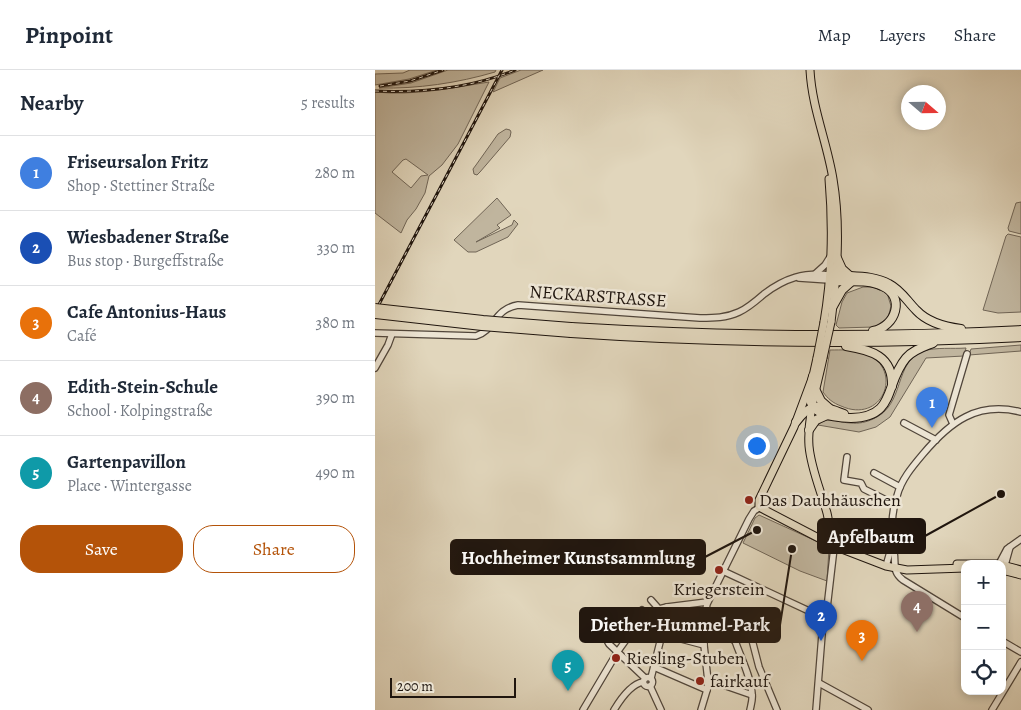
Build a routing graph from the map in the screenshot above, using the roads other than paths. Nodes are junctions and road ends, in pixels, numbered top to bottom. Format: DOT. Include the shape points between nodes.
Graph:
graph roads {
  1 [pos="810,70"];
  2 [pos="834,257"];
  3 [pos="815,274"];
  4 [pos="833,278"];
  5 [pos="789,279"];
  6 [pos="851,280"];
  7 [pos="833,306"];
  8 [pos="375,308"];
  9 [pos="375,314"];
  10 [pos="827,322"];
  11 [pos="571,330"];
  12 [pos="1021,330"];
  13 [pos="986,332"];
  14 [pos="375,333"];
  15 [pos="389,334"];
  16 [pos="854,335"];
  17 [pos="1021,337"];
  18 [pos="939,341"];
  19 [pos="825,342"];
  20 [pos="967,354"];
  21 [pos="820,358"];
  22 [pos="375,368"];
  23 [pos="813,376"];
  24 [pos="816,391"];
  25 [pos="891,393"];
  26 [pos="812,407"];
  27 [pos="828,412"];
  28 [pos="1021,412"];
  29 [pos="797,422"];
  30 [pos="904,423"];
  31 [pos="953,424"];
  32 [pos="809,430"];
  33 [pos="936,440"];
  34 [pos="847,457"];
  35 [pos="874,473"];
  36 [pos="900,487"];
  37 [pos="894,504"];
  38 [pos="759,508"];
  39 [pos="831,530"];
  40 [pos="818,537"];
  41 [pos="1021,539"];
  42 [pos="836,545"];
  43 [pos="1005,560"];
  44 [pos="961,564"];
  45 [pos="891,565"];
  46 [pos="1006,567"];
  47 [pos="961,568"];
  48 [pos="1006,568"];
  49 [pos="1021,570"];
  50 [pos="723,571"];
  51 [pos="1021,575"];
  52 [pos="651,600"];
  53 [pos="707,602"];
  54 [pos="667,607"];
  55 [pos="642,610"];
  56 [pos="961,616"];
  57 [pos="824,618"];
  58 [pos="704,619"];
  59 [pos="601,630"];
  60 [pos="654,630"];
  61 [pos="663,632"];
  62 [pos="734,640"];
  63 [pos="1006,643"];
  64 [pos="704,645"];
  65 [pos="618,651"];
  66 [pos="1021,652"];
  67 [pos="1021,662"];
  68 [pos="654,667"];
  69 [pos="647,679"];
  70 [pos="819,684"];
  71 [pos="726,686"];
  72 [pos="707,690"];
  73 [pos="752,695"];
  74 [pos="583,710"];
  75 [pos="614,710"];
  76 [pos="661,710"];
  77 [pos="701,710"];
  78 [pos="750,710"];
  79 [pos="777,710"];
  80 [pos="816,710"];
  81 [pos="868,710"];
  82 [pos="992,710"];
  1 -- 2 [label="main road" via="813,100 835,191"];
  2 -- 3 [label="street"];
  2 -- 4 [label="main road"];
  2 -- 6 [label="highway"];
  3 -- 4 [label="street, NECKARSTRASSE"];
  3 -- 5 [label="street, NECKARSTRASSE"];
  4 -- 5 [label="street"];
  4 -- 6 [label="highway"];
  4 -- 7 [label="main road"];
  4 -- 10 [label="main road"];
  5 -- 15 [label="street, NECKARSTRASSE" via="743,310 720,318 518,305 504,309 485,331 476,336"];
  6 -- 7 [label="highway"];
  6 -- 13 [label="highway" via="877,279 899,291 919,313 938,324"];
  6 -- 16 [label="highway" via="882,286 892,294 896,306 893,318 884,328"];
  7 -- 10 [label="main road"];
  8 -- 11 [label="highway, bridge"];
  9 -- 11 [label="highway, bridge"];
  10 -- 21 [label="main road, bridge"];
  11 -- 16 [label="highway"];
  11 -- 19 [label="highway" via="697,340"];
  12 -- 13 [label="highway"];
  13 -- 16 [label="highway"];
  14 -- 15 [label="street, NECKARSTRASSE"];
  15 -- 22 [label="street"];
  17 -- 18 [label="highway"];
  18 -- 19 [label="highway"];
  18 -- 25 [label="highway" via="918,349 907,358 901,365"];
  19 -- 25 [label="highway" via="867,350 880,357 891,373"];
  20 -- 31 [label="street" via="949,415"];
  21 -- 23 [label="main road"];
  21 -- 24 [label="main road"];
  23 -- 26 [label="highway"];
  23 -- 29 [label="main road"];
  24 -- 26 [label="main road"];
  24 -- 27 [label="highway"];
  25 -- 27 [label="highway" via="887,402 867,416 858,418"];
  26 -- 27 [label="highway"];
  26 -- 29 [label="highway"];
  26 -- 32 [label="main road"];
  27 -- 32 [label="highway"];
  28 -- 31 [label="street" via="987,409"];
  29 -- 38 [label="main road" via="759,500"];
  30 -- 33 [label="street"];
  31 -- 33 [label="street"];
  32 -- 39 [label="main road" via="811,462"];
  33 -- 36 [label="street"];
  34 -- 37 [label="street" via="844,480 861,483 864,488"];
  35 -- 36 [label="street"];
  36 -- 37 [label="street"];
  37 -- 45 [label="street"];
  38 -- 40 [label="main road"];
  38 -- 50 [label="street" via="752,513"];
  39 -- 40 [label="main road" via="826,537"];
  39 -- 42 [label="main road"];
  40 -- 42 [label="main road"];
  41 -- 43 [label="street" via="1013,543"];
  42 -- 45 [label="main road"];
  42 -- 57 [label="street"];
  44 -- 45 [label="main road"];
  45 -- 47 [label="main road" via="913,570"];
  45 -- 56 [label="street" via="903,580"];
  46 -- 49 [label="main road"];
  48 -- 51 [label="main road"];
  50 -- 53 [label="street"];
  50 -- 57 [label="street"];
  52 -- 54 [label="street" via="659,608"];
  53 -- 54 [label="street"];
  53 -- 58 [label="street"];
  54 -- 61 [label="street"];
  55 -- 60 [label="street" via="651,620"];
  57 -- 70 [label="street"];
  58 -- 62 [label="street" via="731,628"];
  58 -- 64 [label="street"];
  59 -- 65 [label="street" via="609,644"];
  60 -- 61 [label="street"];
  60 -- 65 [label="street" via="635,628"];
  61 -- 64 [label="street"];
  61 -- 68 [label="street"];
  62 -- 73 [label="street"];
  62 -- 79 [label="street" via="751,636 759,667"];
  63 -- 66 [label="street"];
  64 -- 72 [label="street"];
  65 -- 69 [label="street"];
  65 -- 74 [label="street"];
  67 -- 82 [label="street"];
  68 -- 69 [label="street"];
  68 -- 72 [label="street"];
  69 -- 75 [label="street" via="629,691"];
  69 -- 76 [label="street" via="653,683 650,686"];
  70 -- 80 [label="street"];
  70 -- 81 [label="street"];
  71 -- 73 [label="street"];
  72 -- 77 [label="street"];
  73 -- 78 [label="street"];
}
